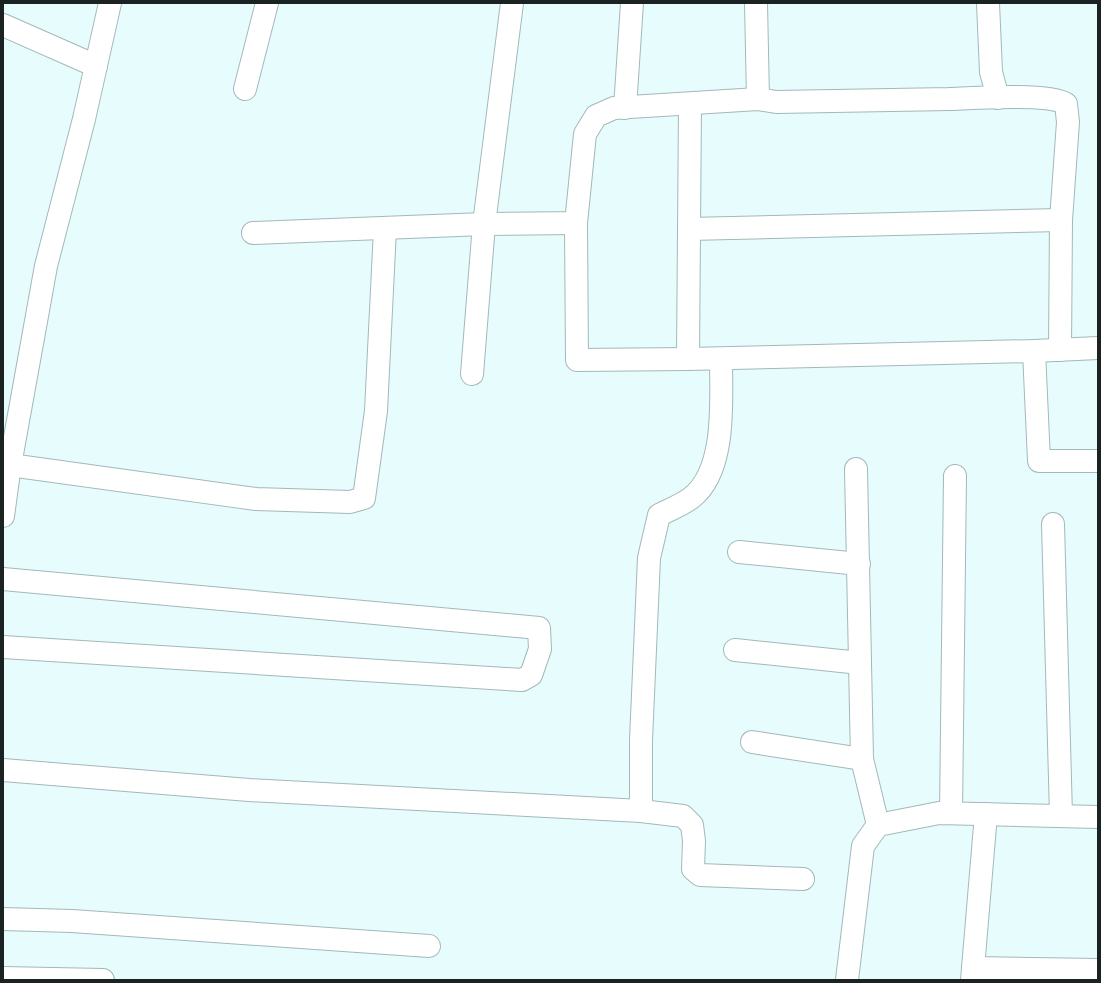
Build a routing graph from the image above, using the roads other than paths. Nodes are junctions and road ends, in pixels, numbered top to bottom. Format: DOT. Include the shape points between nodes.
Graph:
graph roads {
  1 [pos="110,3"];
  2 [pos="267,3"];
  3 [pos="512,3"];
  4 [pos="632,3"];
  5 [pos="756,3"];
  6 [pos="988,3"];
  7 [pos="3,25"];
  8 [pos="96,66"];
  9 [pos="245,89"];
  10 [pos="998,98"];
  11 [pos="758,99"];
  12 [pos="690,104"];
  13 [pos="625,108"];
  14 [pos="1061,220"];
  15 [pos="484,224"];
  16 [pos="576,224"];
  17 [pos="385,229"];
  18 [pos="689,230"];
  19 [pos="253,233"];
  20 [pos="1098,348"];
  21 [pos="1060,350"];
  22 [pos="1034,351"];
  23 [pos="688,359"];
  24 [pos="720,359"];
  25 [pos="472,374"];
  26 [pos="9,453"];
  27 [pos="1098,461"];
  28 [pos="856,469"];
  29 [pos="955,476"];
  30 [pos="3,516"];
  31 [pos="1053,524"];
  32 [pos="739,552"];
  33 [pos="858,564"];
  34 [pos="3,579"];
  35 [pos="3,647"];
  36 [pos="735,650"];
  37 [pos="860,663"];
  38 [pos="752,742"];
  39 [pos="862,759"];
  40 [pos="3,770"];
  41 [pos="641,811"];
  42 [pos="951,813"];
  43 [pos="986,814"];
  44 [pos="1061,816"];
  45 [pos="1098,817"];
  46 [pos="878,825"];
  47 [pos="803,879"];
  48 [pos="3,919"];
  49 [pos="429,946"];
  50 [pos="1088,973"];
  51 [pos="972,974"];
  52 [pos="3,978"];
  53 [pos="103,980"];
  54 [pos="847,980"];
  1 -- 8 [label="street"];
  2 -- 9 [label="street"];
  3 -- 15 [label="street"];
  4 -- 13 [label="street"];
  5 -- 11 [label="street"];
  6 -- 10 [label="street" via="991,72"];
  7 -- 8 [label="street"];
  8 -- 26 [label="street" via="46,266"];
  10 -- 11 [label="street" via="776,102"];
  10 -- 14 [label="street" via="1051,99 1061,100 1066,104 1068,122"];
  11 -- 12 [label="street"];
  12 -- 13 [label="street"];
  12 -- 18 [label="street"];
  13 -- 16 [label="street" via="614,108 596,116 585,134"];
  14 -- 18 [label="street"];
  14 -- 21 [label="street"];
  15 -- 16 [label="street"];
  15 -- 17 [label="street"];
  15 -- 25 [label="street"];
  16 -- 23 [label="street" via="576,360"];
  17 -- 19 [label="street"];
  17 -- 26 [label="street" via="376,411 364,498 350,502 256,499"];
  18 -- 23 [label="street"];
  20 -- 21 [label="street"];
  21 -- 22 [label="street"];
  22 -- 24 [label="street"];
  22 -- 27 [label="street" via="1039,461"];
  23 -- 24 [label="street"];
  24 -- 41 [label="street" via="721,431 707,480 691,498 659,515 649,558 641,740"];
  26 -- 30 [label="street"];
  28 -- 33 [label="street"];
  29 -- 42 [label="street"];
  31 -- 44 [label="street"];
  32 -- 33 [label="street"];
  33 -- 37 [label="street"];
  34 -- 35 [label="street" via="539,628 540,649 531,675 522,680"];
  36 -- 37 [label="street"];
  37 -- 39 [label="street"];
  38 -- 39 [label="street"];
  39 -- 46 [label="street"];
  40 -- 41 [label="street" via="175,785"];
  41 -- 47 [label="street" via="683,816 692,825 693,869 700,875"];
  42 -- 43 [label="street"];
  42 -- 46 [label="street"];
  43 -- 44 [label="street"];
  43 -- 51 [label="street"];
  44 -- 45 [label="street"];
  46 -- 54 [label="street" via="863,846"];
  48 -- 49 [label="street" via="72,921"];
  50 -- 51 [label="street"];
  52 -- 53 [label="street"];
}
